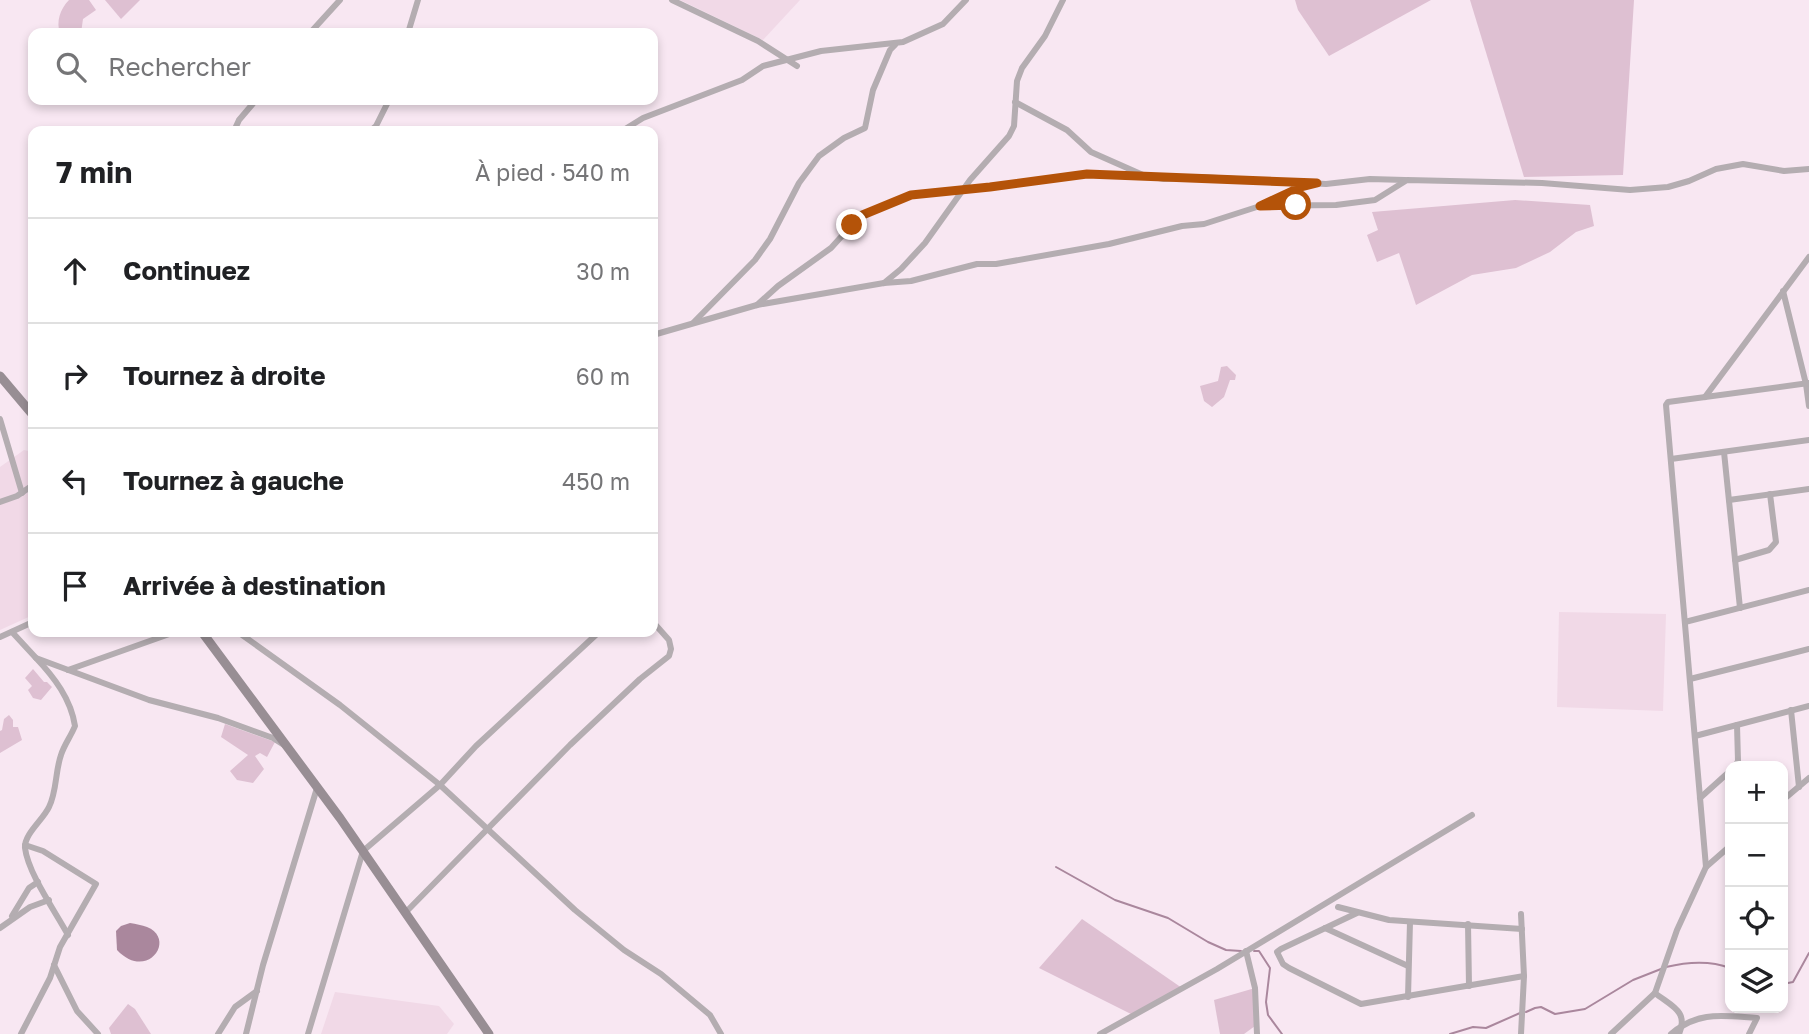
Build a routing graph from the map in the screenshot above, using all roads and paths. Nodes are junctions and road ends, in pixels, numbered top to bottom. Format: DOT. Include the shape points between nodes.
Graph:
graph roads {
  1 [pos="340,0"];
  2 [pos="418,0"];
  3 [pos="672,0"];
  4 [pos="966,0"];
  5 [pos="1063,0"];
  6 [pos="315,28"];
  7 [pos="410,28"];
  8 [pos="897,44"];
  9 [pos="788,60"];
  10 [pos="797,66"];
  11 [pos="1014,102"];
  12 [pos="252,105"];
  13 [pos="386,105"];
  14 [pos="236,126"];
  15 [pos="376,126"];
  16 [pos="630,126"];
  17 [pos="1809,169"];
  18 [pos="1143,176"];
  19 [pos="1407,180"];
  20 [pos="1317,183"];
  21 [pos="963,189"];
  22 [pos="1260,206"];
  23 [pos="1809,257"];
  24 [pos="1805,265"];
  25 [pos="884,283"];
  26 [pos="1783,292"];
  27 [pos="757,305"];
  28 [pos="692,324"];
  29 [pos="658,334"];
  30 [pos="0,376"];
  31 [pos="1808,383"];
  32 [pos="1705,397"];
  33 [pos="1809,406"];
  34 [pos="28,409"];
  35 [pos="0,419"];
  36 [pos="1809,440"];
  37 [pos="1724,452"];
  38 [pos="1671,459"];
  39 [pos="28,489"];
  40 [pos="1809,489"];
  41 [pos="22,493"];
  42 [pos="1770,494"];
  43 [pos="1729,500"];
  44 [pos="0,502"];
  45 [pos="1735,560"];
  46 [pos="1809,590"];
  47 [pos="1740,608"];
  48 [pos="1685,622"];
  49 [pos="28,624"];
  50 [pos="658,628"];
  51 [pos="12,632"];
  52 [pos="1,635"];
  53 [pos="161,637"];
  54 [pos="206,637"];
  55 [pos="246,637"];
  56 [pos="594,637"];
  57 [pos="1809,649"];
  58 [pos="36,658"];
  59 [pos="68,670"];
  60 [pos="1690,679"];
  61 [pos="1809,706"];
  62 [pos="1791,710"];
  63 [pos="1737,725"];
  64 [pos="1695,736"];
  65 [pos="289,747"];
  66 [pos="1738,761"];
  67 [pos="1725,776"];
  68 [pos="1809,778"];
  69 [pos="440,785"];
  70 [pos="1799,787"];
  71 [pos="317,788"];
  72 [pos="1788,796"];
  73 [pos="1700,798"];
  74 [pos="1472,815"];
  75 [pos="488,827"];
  76 [pos="25,845"];
  77 [pos="1725,850"];
  78 [pos="363,851"];
  79 [pos="1706,867"];
  80 [pos="38,882"];
  81 [pos="49,900"];
  82 [pos="1338,907"];
  83 [pos="405,913"];
  84 [pos="1357,913"];
  85 [pos="1521,914"];
  86 [pos="11,918"];
  87 [pos="1410,922"];
  88 [pos="1468,923"];
  89 [pos="0,928"];
  90 [pos="1325,928"];
  91 [pos="1522,929"];
  92 [pos="68,935"];
  93 [pos="1246,951"];
  94 [pos="54,965"];
  95 [pos="1408,967"];
  96 [pos="1524,975"];
  97 [pos="1469,986"];
  98 [pos="257,991"];
  99 [pos="1655,993"];
  100 [pos="1408,997"];
  101 [pos="1684,1023"];
  102 [pos="21,1034"];
  103 [pos="98,1034"];
  104 [pos="218,1034"];
  105 [pos="246,1034"];
  106 [pos="308,1034"];
  107 [pos="489,1034"];
  108 [pos="721,1034"];
  109 [pos="1100,1034"];
  110 [pos="1257,1034"];
  111 [pos="1521,1034"];
  112 [pos="1611,1034"];
  113 [pos="1671,1034"];
  114 [pos="1679,1034"];
  115 [pos="1749,1034"];
  1 -- 6 [label="street"];
  2 -- 7 [label="street"];
  3 -- 9 [label="street"];
  4 -- 8 [label="street" via="943,24"];
  5 -- 11 [label="street" via="1022,68"];
  8 -- 9 [label="street" via="821,51"];
  8 -- 28 [label="street" via="873,90 865,128 819,156 755,260"];
  9 -- 10 [label="street"];
  9 -- 16 [label="street" via="764,66"];
  11 -- 18 [label="street" via="1067,130 1091,152"];
  11 -- 21 [label="street" via="1015,121 1009,135"];
  12 -- 14 [label="street"];
  13 -- 15 [label="street"];
  17 -- 19 [label="street" via="1784,171 1743,164 1668,187 1630,190"];
  18 -- 20 [label="street"];
  18 -- 21 [label="street" via="1087,174"];
  19 -- 20 [label="street"];
  19 -- 22 [label="street" via="1375,200"];
  20 -- 22 [label="street"];
  21 -- 25 [label="street" via="925,243"];
  21 -- 27 [label="street" via="911,195 860,216 831,248"];
  22 -- 25 [label="street" via="1204,224 1109,244"];
  23 -- 24 [label="street"];
  24 -- 26 [label="street"];
  25 -- 27 [label="street"];
  26 -- 31 [label="street"];
  26 -- 32 [label="street"];
  27 -- 28 [label="street"];
  28 -- 29 [label="street"];
  30 -- 34 [label="main road"];
  31 -- 32 [label="street"];
  31 -- 33 [label="street"];
  32 -- 38 [label="street" via="1666,405"];
  35 -- 41 [label="street"];
  36 -- 37 [label="street"];
  37 -- 38 [label="street"];
  37 -- 43 [label="street"];
  38 -- 48 [label="street"];
  39 -- 41 [label="street"];
  40 -- 42 [label="street"];
  41 -- 44 [label="street"];
  42 -- 43 [label="street"];
  42 -- 45 [label="street" via="1776,542 1769,550"];
  43 -- 45 [label="street"];
  45 -- 47 [label="street"];
  46 -- 47 [label="street"];
  47 -- 48 [label="street"];
  48 -- 60 [label="street"];
  49 -- 51 [label="street"];
  50 -- 75 [label="street" via="669,640 669,656"];
  51 -- 52 [label="street"];
  51 -- 58 [label="street"];
  53 -- 59 [label="street"];
  54 -- 65 [label="main road"];
  55 -- 69 [label="street"];
  56 -- 69 [label="street"];
  57 -- 60 [label="street"];
  58 -- 59 [label="street"];
  58 -- 76 [label="street" via="57,680 75,726 60,758 50,805"];
  59 -- 65 [label="street" via="229,722"];
  60 -- 64 [label="street"];
  61 -- 62 [label="street"];
  62 -- 63 [label="street"];
  62 -- 70 [label="street"];
  63 -- 64 [label="street"];
  63 -- 66 [label="street"];
  64 -- 73 [label="street"];
  65 -- 71 [label="main road"];
  67 -- 73 [label="street"];
  68 -- 70 [label="street"];
  69 -- 75 [label="street"];
  69 -- 78 [label="street"];
  70 -- 72 [label="street"];
  71 -- 78 [label="main road"];
  71 -- 98 [label="street"];
  73 -- 79 [label="street"];
  74 -- 93 [label="street"];
  75 -- 83 [label="street"];
  75 -- 108 [label="street" via="575,910 710,1016"];
  76 -- 80 [label="street"];
  76 -- 92 [label="street" via="43,850 96,884"];
  77 -- 79 [label="street"];
  78 -- 83 [label="main road"];
  78 -- 106 [label="street"];
  79 -- 99 [label="street"];
  80 -- 81 [label="street"];
  80 -- 86 [label="street" via="29,888"];
  81 -- 86 [label="street"];
  81 -- 92 [label="street"];
  82 -- 84 [label="street"];
  83 -- 107 [label="main road"];
  84 -- 87 [label="street"];
  84 -- 90 [label="street"];
  85 -- 91 [label="street"];
  86 -- 89 [label="street"];
  87 -- 88 [label="street"];
  87 -- 95 [label="street"];
  88 -- 91 [label="street"];
  88 -- 97 [label="street"];
  90 -- 95 [label="street"];
  90 -- 100 [label="street" via="1277,952 1283,964 1362,1004"];
  91 -- 96 [label="street"];
  92 -- 94 [label="street"];
  93 -- 109 [label="street"];
  93 -- 110 [label="street" via="1255,988"];
  94 -- 102 [label="street"];
  94 -- 103 [label="street" via="77,1011"];
  95 -- 100 [label="street"];
  96 -- 97 [label="street"];
  96 -- 111 [label="street"];
  97 -- 100 [label="street"];
  98 -- 104 [label="street" via="235,1007"];
  98 -- 105 [label="street"];
  99 -- 101 [label="street" via="1681,1014"];
  99 -- 112 [label="street"];
  101 -- 113 [label="street"];
  101 -- 114 [label="street"];
  101 -- 115 [label="street" via="1700,1017 1758,1018"];
}
